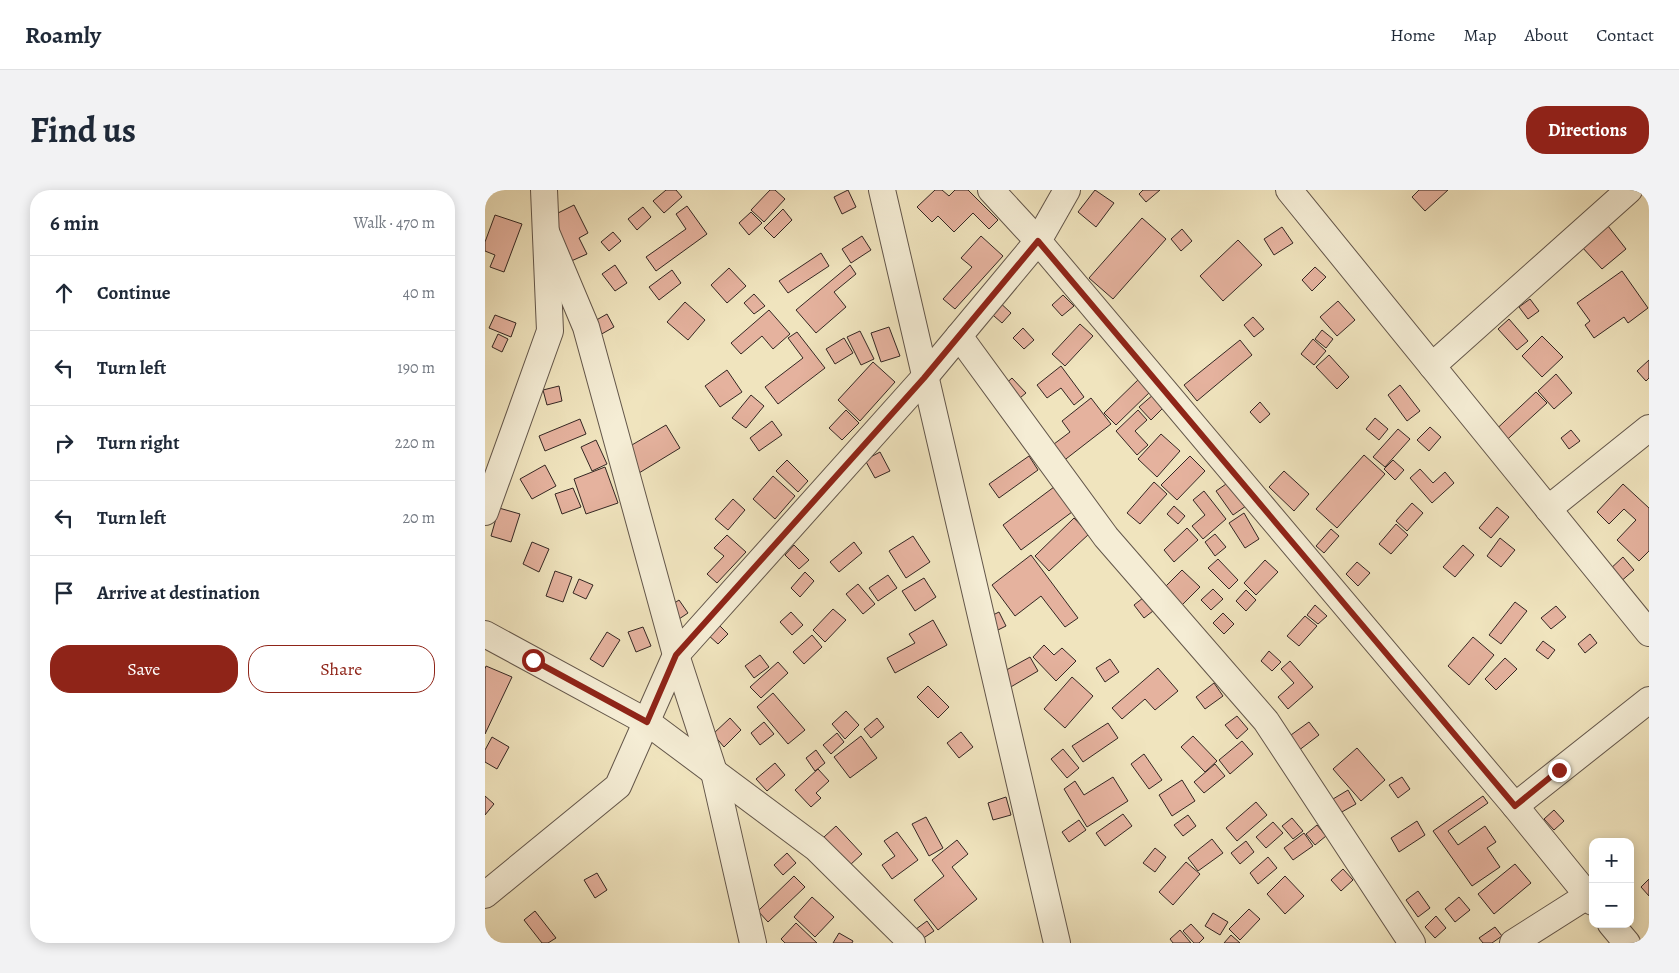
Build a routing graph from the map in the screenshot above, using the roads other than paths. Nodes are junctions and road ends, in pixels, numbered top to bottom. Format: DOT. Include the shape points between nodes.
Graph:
graph roads {
  1 [pos="544,190"];
  2 [pos="882,190"];
  3 [pos="991,190"];
  4 [pos="1067,190"];
  5 [pos="1289,190"];
  6 [pos="1629,190"];
  7 [pos="546,232"];
  8 [pos="1038,241"];
  9 [pos="959,336"];
  10 [pos="1432,366"];
  11 [pos="924,378"];
  12 [pos="1649,428"];
  13 [pos="1548,509"];
  14 [pos="485,512"];
  15 [pos="1649,633"];
  16 [pos="485,634"];
  17 [pos="676,655"];
  18 [pos="1649,700"];
  19 [pos="647,722"];
  20 [pos="714,772"];
  21 [pos="1515,806"];
  22 [pos="485,895"];
  23 [pos="1589,898"];
  24 [pos="1589,900"];
  25 [pos="1614,928"];
  26 [pos="753,943"];
  27 [pos="912,943"];
  28 [pos="1057,943"];
  29 [pos="1412,943"];
  30 [pos="1513,943"];
  31 [pos="1627,943"];
  1 -- 7 [label="street"];
  2 -- 11 [label="street"];
  3 -- 8 [label="street"];
  4 -- 8 [label="street"];
  5 -- 10 [label="street"];
  6 -- 10 [label="street"];
  7 -- 14 [label="street" via="550,331"];
  7 -- 17 [label="street" via="586,327"];
  8 -- 9 [label="street"];
  8 -- 21 [label="street"];
  9 -- 11 [label="street"];
  9 -- 29 [label="street" via="1106,537 1266,721"];
  10 -- 13 [label="street"];
  11 -- 17 [label="street"];
  11 -- 28 [label="street"];
  12 -- 13 [label="street"];
  13 -- 15 [label="street"];
  16 -- 19 [label="street"];
  17 -- 19 [label="street"];
  17 -- 20 [label="street"];
  18 -- 21 [label="street"];
  19 -- 20 [label="street"];
  19 -- 22 [label="street" via="618,786"];
  20 -- 26 [label="street"];
  20 -- 27 [label="street" via="815,848"];
  21 -- 23 [label="street"];
  24 -- 30 [label="street"];
  25 -- 31 [label="street"];
}
